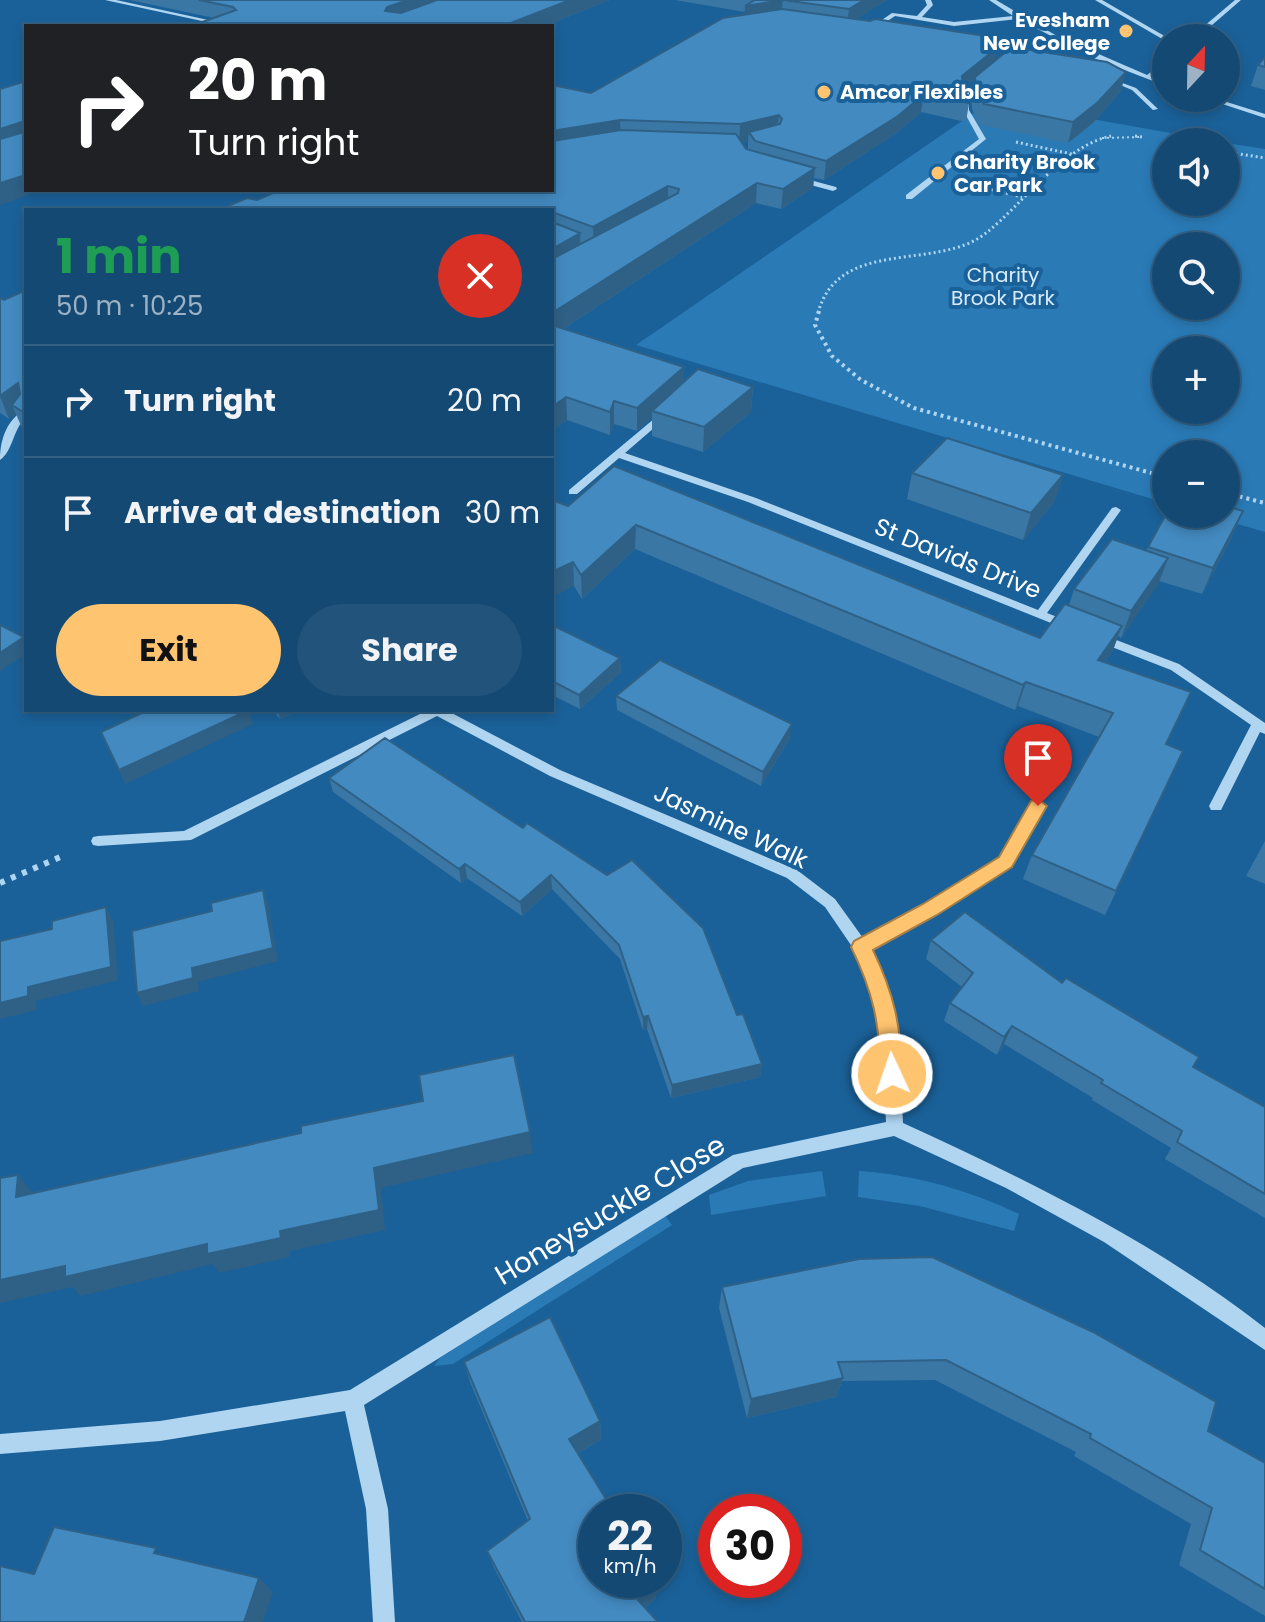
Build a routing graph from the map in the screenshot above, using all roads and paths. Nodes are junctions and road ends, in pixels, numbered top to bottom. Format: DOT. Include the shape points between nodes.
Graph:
graph roads {
  1 [pos="108,0"];
  2 [pos="928,0"];
  3 [pos="992,0"];
  4 [pos="1098,0"];
  5 [pos="1238,0"];
  6 [pos="919,17"];
  7 [pos="1018,17"];
  8 [pos="223,24"];
  9 [pos="954,24"];
  10 [pos="1210,24"];
  11 [pos="853,31"];
  12 [pos="1152,31"];
  13 [pos="1023,48"];
  14 [pos="1048,56"];
  15 [pos="1012,58"];
  16 [pos="1099,74"];
  17 [pos="1152,74"];
  18 [pos="988,76"];
  19 [pos="1148,78"];
  20 [pos="1152,79"];
  21 [pos="1152,106"];
  22 [pos="1240,108"];
  23 [pos="1265,116"];
  24 [pos="980,135"];
  25 [pos="1152,140"];
  26 [pos="1240,154"];
  27 [pos="1077,155"];
  28 [pos="1265,158"];
  29 [pos="791,176"];
  30 [pos="833,189"];
  31 [pos="909,197"];
  32 [pos="674,405"];
  33 [pos="24,414"];
  34 [pos="0,422"];
  35 [pos="14,423"];
  36 [pos="621,455"];
  37 [pos="0,457"];
  38 [pos="1152,473"];
  39 [pos="573,492"];
  40 [pos="1240,497"];
  41 [pos="1265,503"];
  42 [pos="1116,510"];
  43 [pos="1040,615"];
  44 [pos="434,712"];
  45 [pos="438,712"];
  46 [pos="1261,726"];
  47 [pos="1038,806"];
  48 [pos="1216,806"];
  49 [pos="98,841"];
  50 [pos="0,883"];
  51 [pos="861,947"];
  52 [pos="895,1128"];
  53 [pos="1265,1340"];
  54 [pos="353,1400"];
  55 [pos="0,1444"];
  56 [pos="384,1622"];
  1 -- 8 [label="street"];
  2 -- 6 [label="street" via="930,5"];
  3 -- 7 [label="street"];
  4 -- 12 [label="street"];
  5 -- 10 [label="street"];
  6 -- 9 [label="street"];
  6 -- 11 [label="street" via="894,14 868,33"];
  7 -- 9 [label="street"];
  7 -- 19 [label="street"];
  9 -- 13 [label="street" via="989,42"];
  13 -- 14 [label="street"];
  13 -- 15 [label="street"];
  16 -- 21 [label="street" via="1134,89"];
  17 -- 19 [label="street"];
  18 -- 24 [label="street" via="965,94 966,110"];
  19 -- 20 [label="street"];
  22 -- 23 [label="street"];
  24 -- 27 [label="path"];
  24 -- 31 [label="street" via="983,139"];
  25 -- 27 [label="path" via="1100,139"];
  26 -- 28 [label="path"];
  27 -- 38 [label="path" via="981,236 866,264 839,279 822,296 815,325 832,356 861,380 914,408"];
  29 -- 30 [label="street"];
  32 -- 36 [label="street"];
  33 -- 35 [label="street"];
  34 -- 35 [label="street"];
  35 -- 37 [label="street"];
  36 -- 39 [label="street"];
  36 -- 43 [label="street, St Davids Drive" via="752,500"];
  40 -- 41 [label="path"];
  42 -- 43 [label="street"];
  43 -- 46 [label="street, St Davids Drive" via="1175,667"];
  44 -- 49 [label="street, Jasmine Walk" via="186,836"];
  45 -- 51 [label="street, Jasmine Walk" via="555,773 792,874 830,903"];
  46 -- 48 [label="street"];
  47 -- 51 [label="street" via="1006,862"];
  49 -- 50 [label="path"];
  51 -- 52 [label="street, Jasmine Walk" via="889,1021"];
  52 -- 53 [label="street" via="1012,1182 1111,1236"];
  52 -- 54 [label="street, Honeysuckle Close" via="739,1161"];
  54 -- 55 [label="street, Honeysuckle Close" via="160,1431"];
  54 -- 56 [label="street" via="377,1509"];
}
